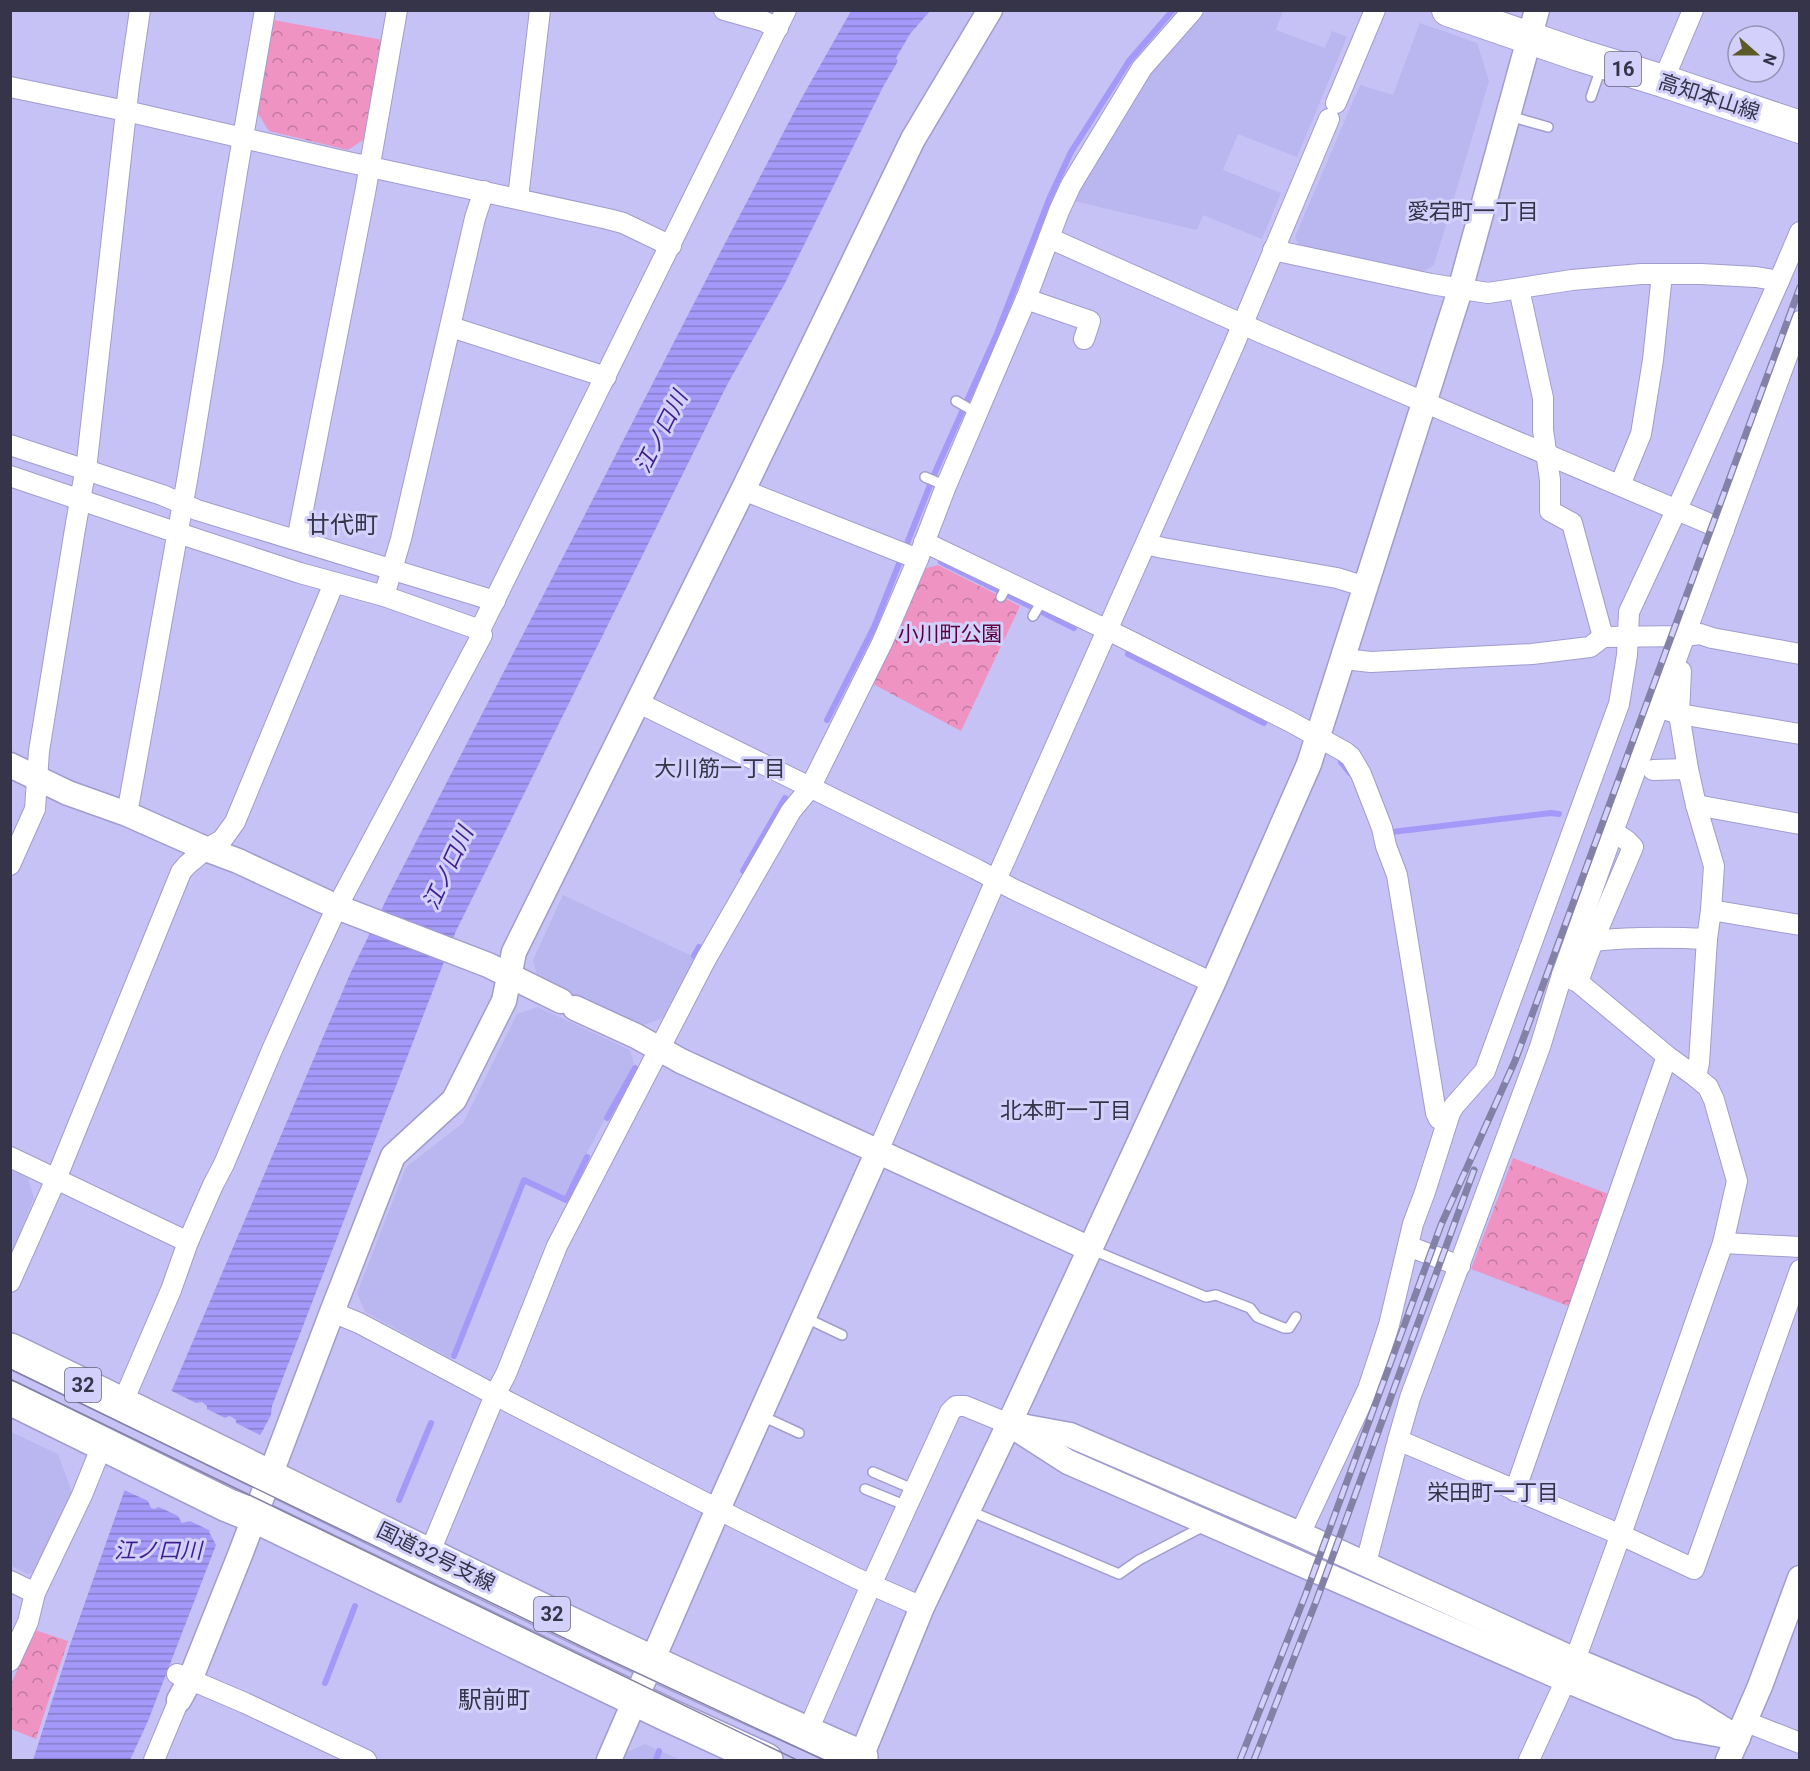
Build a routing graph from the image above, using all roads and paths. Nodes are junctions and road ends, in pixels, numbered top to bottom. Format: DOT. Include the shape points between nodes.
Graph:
graph roads {
  1 [pos="140,10"];
  2 [pos="265,10"];
  3 [pos="397,10"];
  4 [pos="540,10"];
  5 [pos="724,10"];
  6 [pos="990,10"];
  7 [pos="1193,10"];
  8 [pos="1375,10"];
  9 [pos="1448,10"];
  10 [pos="1693,10"];
  11 [pos="782,19"];
  12 [pos="1534,24"];
  13 [pos="1602,63"];
  14 [pos="1663,81"];
  15 [pos="10,87"];
  16 [pos="1591,97"];
  17 [pos="126,111"];
  18 [pos="1509,116"];
  19 [pos="1548,127"];
  20 [pos="1800,127"];
  21 [pos="243,138"];
  22 [pos="370,166"];
  23 [pos="484,191"];
  24 [pos="518,198"];
  25 [pos="1800,232"];
  26 [pos="1048,238"];
  27 [pos="671,246"];
  28 [pos="1273,250"];
  29 [pos="1662,274"];
  30 [pos="1779,281"];
  31 [pos="1518,289"];
  32 [pos="1460,290"];
  33 [pos="1026,299"];
  34 [pos="1800,321"];
  35 [pos="1243,324"];
  36 [pos="451,327"];
  37 [pos="1084,339"];
  38 [pos="606,377"];
  39 [pos="956,401"];
  40 [pos="1424,401"];
  41 [pos="977,413"];
  42 [pos="10,445"];
  43 [pos="1547,455"];
  44 [pos="86,470"];
  45 [pos="10,476"];
  46 [pos="925,477"];
  47 [pos="1620,485"];
  48 [pos="946,486"];
  49 [pos="743,490"];
  50 [pos="81,499"];
  51 [pos="183,503"];
  52 [pos="1676,509"];
  53 [pos="1724,530"];
  54 [pos="178,533"];
  55 [pos="297,540"];
  56 [pos="1146,544"];
  57 [pos="912,552"];
  58 [pos="393,569"];
  59 [pos="334,583"];
  60 [pos="1366,587"];
  61 [pos="384,596"];
  62 [pos="1043,599"];
  63 [pos="495,601"];
  64 [pos="1033,616"];
  65 [pos="480,630"];
  66 [pos="1108,630"];
  67 [pos="1685,636"];
  68 [pos="1603,637"];
  69 [pos="1629,637"];
  70 [pos="1800,654"];
  71 [pos="1344,659"];
  72 [pos="1681,671"];
  73 [pos="637,702"];
  74 [pos="1659,708"];
  75 [pos="1678,714"];
  76 [pos="1800,734"];
  77 [pos="1319,737"];
  78 [pos="10,765"];
  79 [pos="1688,769"];
  80 [pos="1653,770"];
  81 [pos="38,778"];
  82 [pos="810,788"];
  83 [pos="1696,805"];
  84 [pos="126,814"];
  85 [pos="1800,824"];
  86 [pos="1613,832"];
  87 [pos="206,849"];
  88 [pos="10,865"];
  89 [pos="996,880"];
  90 [pos="338,907"];
  91 [pos="1711,910"];
  92 [pos="1800,925"];
  93 [pos="1707,939"];
  94 [pos="1593,941"];
  95 [pos="510,977"];
  96 [pos="1570,979"];
  97 [pos="1213,984"];
  98 [pos="659,1049"];
  99 [pos="1667,1056"];
  100 [pos="1696,1077"];
  101 [pos="1446,1122"];
  102 [pos="878,1151"];
  103 [pos="10,1157"];
  104 [pos="56,1179"];
  105 [pos="188,1242"];
  106 [pos="1723,1242"];
  107 [pos="1408,1246"];
  108 [pos="1800,1246"];
  109 [pos="1090,1249"];
  110 [pos="1460,1266"];
  111 [pos="1800,1270"];
  112 [pos="10,1282"];
  113 [pos="332,1312"];
  114 [pos="804,1317"];
  115 [pos="1296,1317"];
  116 [pos="842,1335"];
  117 [pos="10,1350"];
  118 [pos="495,1395"];
  119 [pos="10,1398"];
  120 [pos="122,1404"];
  121 [pos="760,1415"];
  122 [pos="1009,1424"];
  123 [pos="799,1433"];
  124 [pos="1398,1440"];
  125 [pos="103,1443"];
  126 [pos="259,1470"];
  127 [pos="873,1472"];
  128 [pos="865,1489"];
  129 [pos="1515,1491"];
  130 [pos="911,1498"];
  131 [pos="718,1509"];
  132 [pos="968,1510"];
  133 [pos="241,1511"];
  134 [pos="1208,1524"];
  135 [pos="1300,1534"];
  136 [pos="1621,1535"];
  137 [pos="429,1554"];
  138 [pos="1366,1563"];
  139 [pos="1800,1578"];
  140 [pos="10,1581"];
  141 [pos="871,1585"];
  142 [pos="35,1593"];
  143 [pos="922,1607"];
  144 [pos="10,1661"];
  145 [pos="651,1662"];
  146 [pos="1571,1670"];
  147 [pos="182,1685"];
  148 [pos="635,1699"];
  149 [pos="1741,1730"];
  150 [pos="807,1733"];
  151 [pos="1800,1743"];
  152 [pos="864,1759"];
  153 [pos="765,1760"];
  154 [pos="154,1761"];
  155 [pos="366,1761"];
  156 [pos="609,1761"];
  157 [pos="1529,1761"];
  158 [pos="1728,1761"];
  1 -- 17 [label="street"];
  2 -- 21 [label="street"];
  3 -- 22 [label="street"];
  4 -- 24 [label="street"];
  5 -- 11 [label="street" via="763,21"];
  6 -- 49 [label="street" via="913,139"];
  7 -- 26 [label="street" via="1142,68 1071,185"];
  8 -- 28 [label="street"];
  9 -- 12 [label="main road, 高知本山線 / 16"];
  10 -- 14 [label="street"];
  11 -- 27 [label="street"];
  12 -- 13 [label="main road, 高知本山線 / 16"];
  12 -- 18 [label="street"];
  13 -- 14 [label="main road, 高知本山線 / 16"];
  13 -- 16 [label="lane"];
  14 -- 20 [label="main road, 高知本山線 / 16"];
  15 -- 17 [label="street"];
  17 -- 21 [label="street"];
  17 -- 44 [label="street"];
  18 -- 19 [label="lane"];
  18 -- 32 [label="street"];
  21 -- 22 [label="street"];
  21 -- 51 [label="street"];
  22 -- 23 [label="street"];
  22 -- 55 [label="street"];
  23 -- 24 [label="street"];
  23 -- 36 [label="street" via="474,218"];
  24 -- 27 [label="street" via="623,223"];
  25 -- 30 [label="street"];
  26 -- 33 [label="street"];
  26 -- 35 [label="street"];
  27 -- 38 [label="street"];
  28 -- 32 [label="street"];
  28 -- 35 [label="street"];
  29 -- 30 [label="street"];
  29 -- 31 [label="street"];
  29 -- 47 [label="street" via="1641,434"];
  30 -- 52 [label="street"];
  31 -- 32 [label="street" via="1488,293"];
  31 -- 43 [label="street" via="1543,398"];
  32 -- 40 [label="street"];
  33 -- 37 [label="street" via="1090,321"];
  33 -- 41 [label="street"];
  34 -- 53 [label="street"];
  35 -- 40 [label="street"];
  35 -- 56 [label="street"];
  36 -- 38 [label="street"];
  36 -- 58 [label="street"];
  38 -- 63 [label="street"];
  39 -- 41 [label="lane"];
  40 -- 43 [label="street"];
  40 -- 60 [label="street"];
  41 -- 48 [label="street"];
  42 -- 44 [label="street"];
  43 -- 47 [label="street"];
  43 -- 68 [label="street" via="1550,511 1572,523"];
  44 -- 50 [label="street"];
  44 -- 51 [label="street"];
  45 -- 50 [label="street"];
  46 -- 48 [label="lane"];
  47 -- 52 [label="street"];
  48 -- 57 [label="street"];
  49 -- 57 [label="street"];
  49 -- 73 [label="street"];
  50 -- 54 [label="street"];
  50 -- 81 [label="street" via="39,751"];
  51 -- 54 [label="street"];
  51 -- 55 [label="street"];
  52 -- 53 [label="street"];
  52 -- 69 [label="street" via="1629,612"];
  53 -- 67 [label="street"];
  54 -- 59 [label="street"];
  54 -- 84 [label="street"];
  55 -- 58 [label="street"];
  56 -- 60 [label="street" via="1337,578"];
  56 -- 66 [label="street"];
  57 -- 62 [label="street" via="1005,590"];
  57 -- 82 [label="street" via="882,643"];
  58 -- 61 [label="street"];
  58 -- 63 [label="street"];
  59 -- 61 [label="street"];
  59 -- 87 [label="street" via="235,822 222,840"];
  60 -- 71 [label="street"];
  61 -- 65 [label="street"];
  62 -- 64 [label="lane"];
  62 -- 66 [label="street"];
  63 -- 65 [label="street"];
  65 -- 90 [label="street" via="482,635"];
  66 -- 77 [label="street"];
  66 -- 89 [label="street"];
  67 -- 69 [label="street"];
  67 -- 70 [label="street" via="1700,634"];
  67 -- 74 [label="street"];
  68 -- 69 [label="street"];
  68 -- 71 [label="street" via="1590,647 1532,654 1371,662"];
  69 -- 101 [label="street" via="1619,704 1485,1071 1454,1106"];
  71 -- 77 [label="street"];
  72 -- 75 [label="street"];
  73 -- 82 [label="street"];
  73 -- 95 [label="street" via="514,952"];
  74 -- 75 [label="street"];
  74 -- 86 [label="street"];
  75 -- 76 [label="street"];
  75 -- 79 [label="street"];
  77 -- 97 [label="street"];
  77 -- 101 [label="street" via="1351,757 1382,828 1397,874 1436,1113"];
  78 -- 81 [label="street"];
  79 -- 80 [label="street"];
  79 -- 83 [label="street"];
  81 -- 84 [label="street"];
  81 -- 88 [label="street" via="35,809"];
  82 -- 89 [label="street"];
  82 -- 98 [label="street" via="785,821"];
  83 -- 85 [label="street"];
  83 -- 91 [label="street" via="1714,866"];
  84 -- 87 [label="street"];
  86 -- 94 [label="street" via="1633,847"];
  86 -- 96 [label="street"];
  87 -- 90 [label="street"];
  87 -- 104 [label="street" via="181,872"];
  89 -- 97 [label="street"];
  89 -- 102 [label="street"];
  90 -- 95 [label="street"];
  90 -- 105 [label="street"];
  91 -- 92 [label="street"];
  91 -- 93 [label="street"];
  93 -- 94 [label="street" via="1647,937"];
  93 -- 100 [label="street"];
  94 -- 96 [label="street"];
  95 -- 98 [label="street"];
  95 -- 113 [label="street" via="504,1001 454,1100 393,1156"];
  96 -- 99 [label="street"];
  96 -- 110 [label="street" via="1540,1047"];
  97 -- 109 [label="street"];
  98 -- 102 [label="street"];
  98 -- 118 [label="street" via="557,1246"];
  99 -- 100 [label="street"];
  99 -- 129 [label="street"];
  100 -- 106 [label="street" via="1714,1100 1737,1181"];
  101 -- 107 [label="street"];
  102 -- 109 [label="street"];
  102 -- 114 [label="street"];
  103 -- 104 [label="street"];
  104 -- 105 [label="street"];
  104 -- 112 [label="street"];
  105 -- 120 [label="street"];
  106 -- 108 [label="street"];
  106 -- 136 [label="street"];
  107 -- 110 [label="street"];
  107 -- 135 [label="street" via="1368,1389"];
  109 -- 115 [label="lane" via="1206,1297 1216,1295 1250,1308 1257,1317 1284,1329"];
  109 -- 122 [label="street"];
  110 -- 124 [label="street"];
  111 -- 136 [label="street" via="1694,1569"];
  113 -- 118 [label="street"];
  113 -- 126 [label="street"];
  114 -- 116 [label="lane"];
  114 -- 121 [label="street"];
  117 -- 120 [label="highway, 国道32号支線 / 32"];
  118 -- 131 [label="street"];
  118 -- 137 [label="street"];
  119 -- 125 [label="highway, 国道32号支線 / 32"];
  120 -- 126 [label="highway, 国道32号支線 / 32"];
  121 -- 123 [label="lane"];
  121 -- 131 [label="street"];
  122 -- 130 [label="street" via="956,1406"];
  122 -- 132 [label="street"];
  122 -- 134 [label="street" via="1068,1462"];
  122 -- 135 [label="street" via="1070,1436"];
  124 -- 129 [label="street"];
  124 -- 138 [label="street"];
  125 -- 133 [label="highway, 国道32号支線 / 32"];
  125 -- 142 [label="street"];
  126 -- 133 [label="street"];
  126 -- 137 [label="highway, 国道32号支線 / 32"];
  127 -- 130 [label="lane"];
  128 -- 130 [label="lane"];
  129 -- 136 [label="street"];
  130 -- 141 [label="street"];
  131 -- 141 [label="street"];
  131 -- 145 [label="street"];
  132 -- 134 [label="lane" via="1119,1574"];
  132 -- 143 [label="street"];
  133 -- 147 [label="street"];
  133 -- 148 [label="highway, 国道32号支線 / 32"];
  134 -- 146 [label="street"];
  135 -- 138 [label="street"];
  136 -- 146 [label="street"];
  137 -- 145 [label="highway, 国道32号支線 / 32"];
  138 -- 146 [label="street"];
  139 -- 149 [label="street"];
  140 -- 142 [label="street"];
  141 -- 143 [label="street"];
  141 -- 150 [label="street"];
  142 -- 144 [label="street" via="28,1622"];
  143 -- 152 [label="street"];
  145 -- 148 [label="street"];
  145 -- 150 [label="highway, 国道32号支線 / 32"];
  146 -- 149 [label="street" via="1691,1709"];
  146 -- 157 [label="street"];
  147 -- 154 [label="street"];
  147 -- 155 [label="street" via="245,1703"];
  148 -- 153 [label="highway, 国道32号支線 / 32"];
  148 -- 156 [label="street"];
  149 -- 151 [label="street"];
  149 -- 158 [label="street"];
  150 -- 152 [label="highway, 国道32号支線 / 32"];
}
